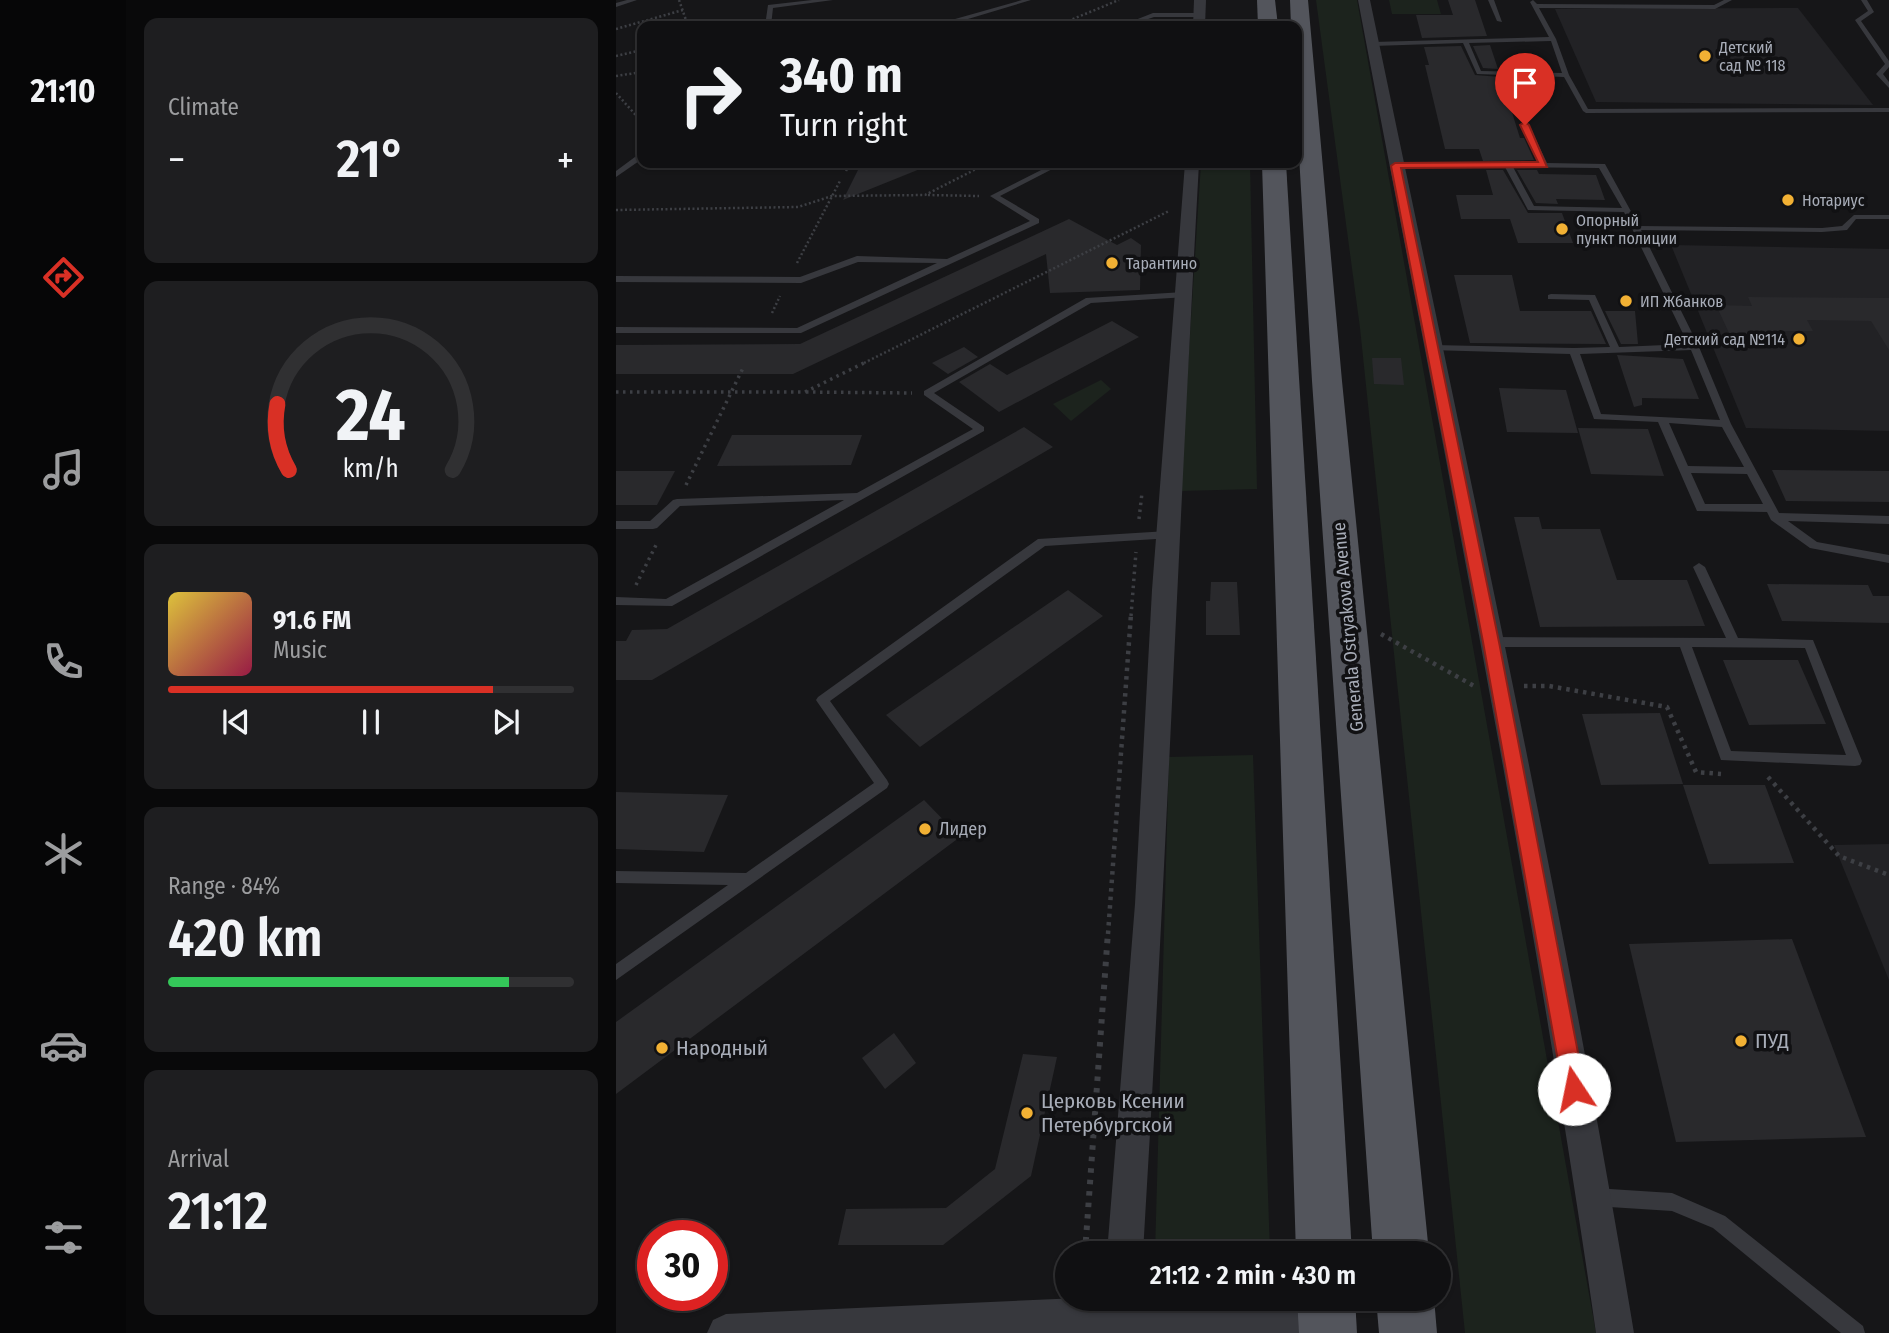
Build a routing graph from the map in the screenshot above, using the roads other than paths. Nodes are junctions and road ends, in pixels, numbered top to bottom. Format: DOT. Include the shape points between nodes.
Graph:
graph roads {
  1 [pos="634,0"];
  2 [pos="830,0"];
  3 [pos="1028,0"];
  4 [pos="1200,0"];
  5 [pos="1266,0"];
  6 [pos="1299,0"];
  7 [pos="1364,0"];
  8 [pos="1491,0"];
  9 [pos="1729,0"];
  10 [pos="1864,0"];
  11 [pos="1534,3"];
  12 [pos="616,5"];
  13 [pos="768,21"];
  14 [pos="955,21"];
  15 [pos="1137,21"];
  16 [pos="1199,21"];
  17 [pos="1268,21"];
  18 [pos="1301,21"];
  19 [pos="1500,21"];
  20 [pos="1553,39"];
  21 [pos="1302,40"];
  22 [pos="1373,44"];
  23 [pos="1466,44"];
  24 [pos="1566,75"];
  25 [pos="1889,86"];
  26 [pos="1889,110"];
  27 [pos="1525,125"];
  28 [pos="637,160"];
  29 [pos="1544,164"];
  30 [pos="1508,165"];
  31 [pos="1395,166"];
  32 [pos="1050,168"];
  33 [pos="1192,168"];
  34 [pos="1274,168"];
  35 [pos="616,175"];
  36 [pos="1628,210"];
  37 [pos="1889,218"];
  38 [pos="1635,228"];
  39 [pos="948,261"];
  40 [pos="616,279"];
  41 [pos="1184,295"];
  42 [pos="1551,297"];
  43 [pos="616,330"];
  44 [pos="1694,347"];
  45 [pos="1433,348"];
  46 [pos="1615,348"];
  47 [pos="1574,351"];
  48 [pos="1661,419"];
  49 [pos="1726,424"];
  50 [pos="1684,468"];
  51 [pos="1751,471"];
  52 [pos="860,496"];
  53 [pos="1772,513"];
  54 [pos="1889,520"];
  55 [pos="616,525"];
  56 [pos="1168,536"];
  57 [pos="1889,559"];
  58 [pos="1699,567"];
  59 [pos="616,601"];
  60 [pos="1491,642"];
  61 [pos="1684,643"];
  62 [pos="1734,643"];
  63 [pos="616,877"];
  64 [pos="748,879"];
  65 [pos="616,974"];
  66 [pos="1594,1197"];
  67 [pos="1126,1241"];
  68 [pos="1323,1241"];
  69 [pos="1400,1241"];
  70 [pos="1060,1311"];
  71 [pos="1213,1311"];
  72 [pos="1406,1311"];
  73 [pos="1327,1316"];
  74 [pos="726,1333"];
  75 [pos="1408,1333"];
  76 [pos="1615,1333"];
  77 [pos="1856,1333"];
  1 -- 12 [label="lane"];
  2 -- 13 [label="lane" via="770,6"];
  3 -- 14 [label="lane"];
  4 -- 16 [label="street"];
  5 -- 17 [label="main road"];
  6 -- 18 [label="main road, Generala Ostryakova Avenue"];
  7 -- 22 [label="street"];
  8 -- 19 [label="lane"];
  9 -- 11 [label="lane" via="1715,7"];
  10 -- 25 [label="lane" via="1871,12 1858,20 1888,64 1879,74"];
  11 -- 20 [label="lane"];
  15 -- 16 [label="lane" via="1153,15"];
  20 -- 23 [label="lane"];
  20 -- 24 [label="lane"];
  21 -- 69 [label="main road, Generala Ostryakova Avenue"];
  22 -- 23 [label="lane"];
  22 -- 31 [label="street"];
  23 -- 24 [label="lane" via="1479,73"];
  24 -- 26 [label="lane" via="1586,111"];
  27 -- 29 [label="lane"];
  28 -- 35 [label="lane"];
  29 -- 30 [label="lane"];
  29 -- 36 [label="lane" via="1602,166"];
  30 -- 31 [label="lane"];
  30 -- 36 [label="lane" via="1531,208"];
  31 -- 45 [label="street"];
  32 -- 39 [label="lane" via="994,196 1036,221"];
  33 -- 41 [label="street"];
  34 -- 68 [label="main road"];
  36 -- 38 [label="lane"];
  37 -- 38 [label="lane" via="1854,217 1844,228 1822,230"];
  38 -- 44 [label="lane"];
  39 -- 40 [label="lane" via="857,259 801,280"];
  39 -- 43 [label="lane" via="798,331"];
  41 -- 52 [label="lane" via="1089,300 927,393 980,429"];
  41 -- 56 [label="street"];
  42 -- 46 [label="lane" via="1592,297"];
  44 -- 46 [label="lane"];
  44 -- 49 [label="lane"];
  45 -- 47 [label="lane"];
  45 -- 60 [label="street"];
  46 -- 47 [label="lane"];
  47 -- 48 [label="lane" via="1597,417"];
  48 -- 49 [label="lane"];
  48 -- 50 [label="lane"];
  49 -- 51 [label="lane"];
  50 -- 51 [label="lane"];
  50 -- 53 [label="lane" via="1701,508"];
  51 -- 53 [label="lane"];
  52 -- 55 [label="lane" via="677,503 653,525"];
  52 -- 59 [label="lane" via="668,603"];
  53 -- 54 [label="lane"];
  53 -- 57 [label="lane" via="1814,545"];
  56 -- 64 [label="lane" via="1042,542 822,700 882,785"];
  56 -- 67 [label="street" via="1150,904"];
  58 -- 62 [label="lane"];
  60 -- 61 [label="lane"];
  60 -- 66 [label="street"];
  61 -- 62 [label="lane"];
  61 -- 62 [label="lane" via="1726,756 1855,761 1809,643"];
  63 -- 64 [label="lane"];
  64 -- 65 [label="lane"];
  66 -- 76 [label="street"];
  66 -- 77 [label="lane" via="1672,1202 1719,1222"];
  70 -- 74 [label="street"];
  71 -- 73 [label="street"];
  72 -- 75 [label="main road"];
}
